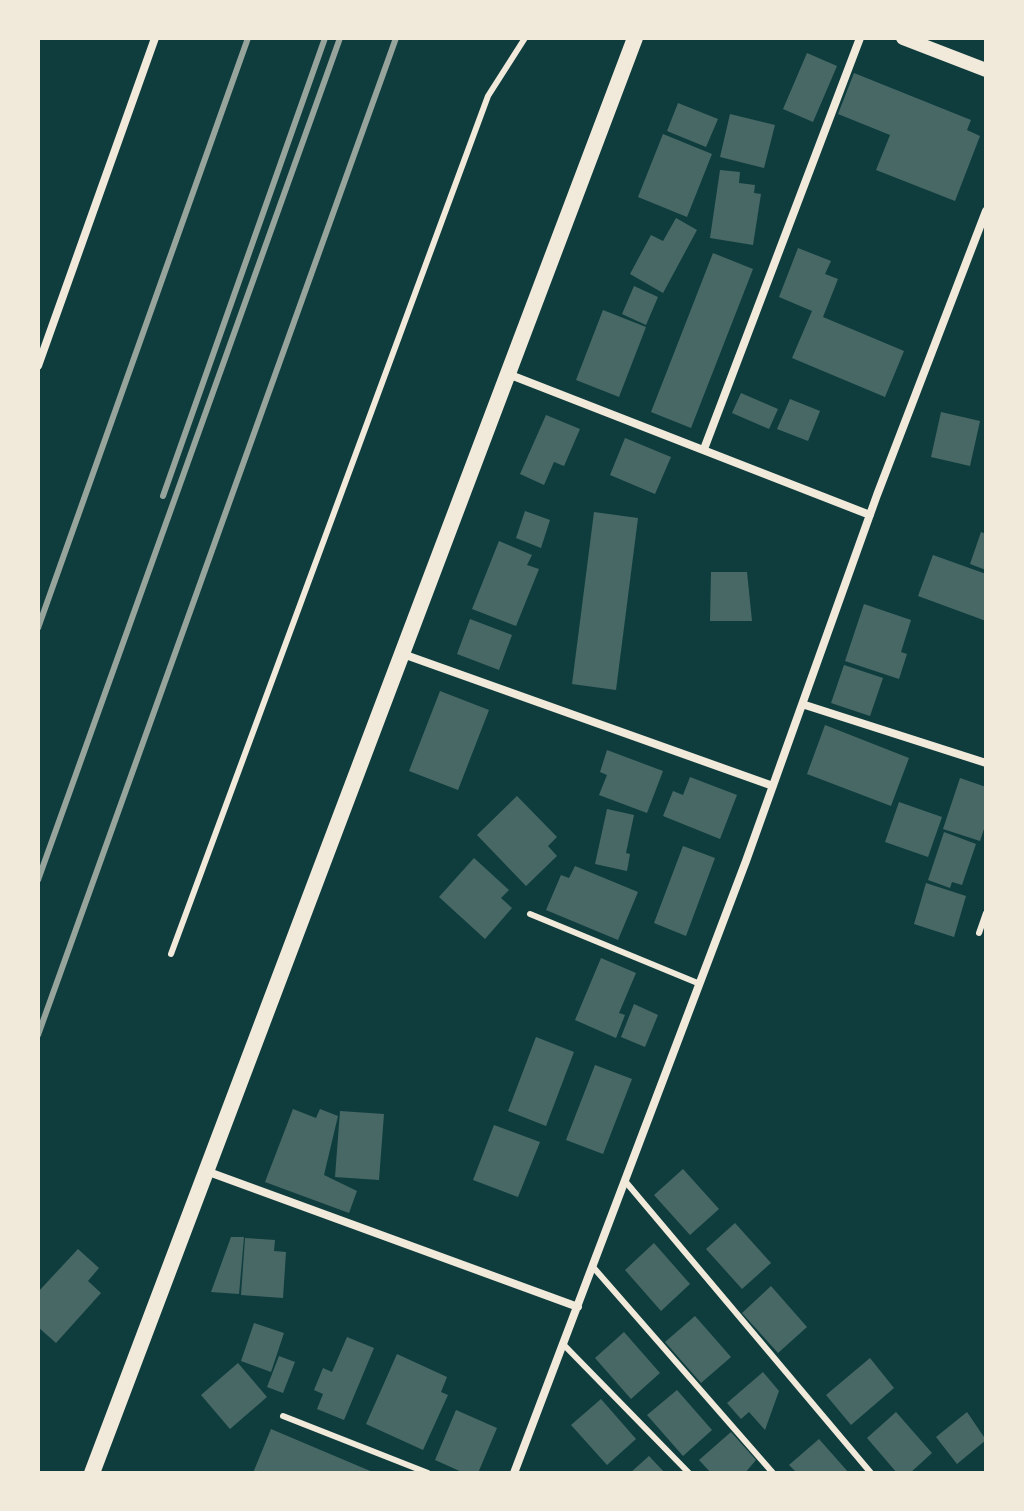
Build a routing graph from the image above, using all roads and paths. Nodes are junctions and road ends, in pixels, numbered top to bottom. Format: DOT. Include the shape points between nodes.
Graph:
graph roads {
  1 [pos="155,38"];
  2 [pos="525,38"];
  3 [pos="635,38"];
  4 [pos="860,38"];
  5 [pos="903,38"];
  6 [pos="986,70"];
  7 [pos="986,211"];
  8 [pos="38,366"];
  9 [pos="507,373"];
  10 [pos="704,449"];
  11 [pos="870,515"];
  12 [pos="400,653"];
  13 [pos="805,705"];
  14 [pos="986,763"];
  15 [pos="773,786"];
  16 [pos="986,913"];
  17 [pos="530,914"];
  18 [pos="979,933"];
  19 [pos="171,954"];
  20 [pos="700,984"];
  21 [pos="206,1171"];
  22 [pos="625,1181"];
  23 [pos="593,1267"];
  24 [pos="578,1307"];
  25 [pos="563,1344"];
  26 [pos="283,1416"];
  27 [pos="92,1473"];
  28 [pos="428,1473"];
  29 [pos="514,1473"];
  30 [pos="689,1473"];
  31 [pos="773,1473"];
  32 [pos="871,1473"];
  1 -- 8 [label="street"];
  2 -- 19 [label="lane" via="488,96"];
  3 -- 9 [label="main road"];
  4 -- 10 [label="street"];
  5 -- 6 [label="street"];
  7 -- 11 [label="street"];
  9 -- 10 [label="street"];
  9 -- 12 [label="main road"];
  10 -- 11 [label="street"];
  11 -- 13 [label="street"];
  12 -- 15 [label="street"];
  12 -- 21 [label="main road"];
  13 -- 14 [label="street"];
  13 -- 15 [label="street"];
  15 -- 20 [label="street"];
  16 -- 18 [label="lane"];
  17 -- 20 [label="lane"];
  20 -- 22 [label="street"];
  21 -- 24 [label="street"];
  21 -- 27 [label="main road"];
  22 -- 23 [label="street"];
  22 -- 32 [label="lane"];
  23 -- 24 [label="street"];
  23 -- 31 [label="lane"];
  24 -- 25 [label="street"];
  25 -- 29 [label="street"];
  25 -- 30 [label="lane"];
  26 -- 28 [label="lane"];
}
